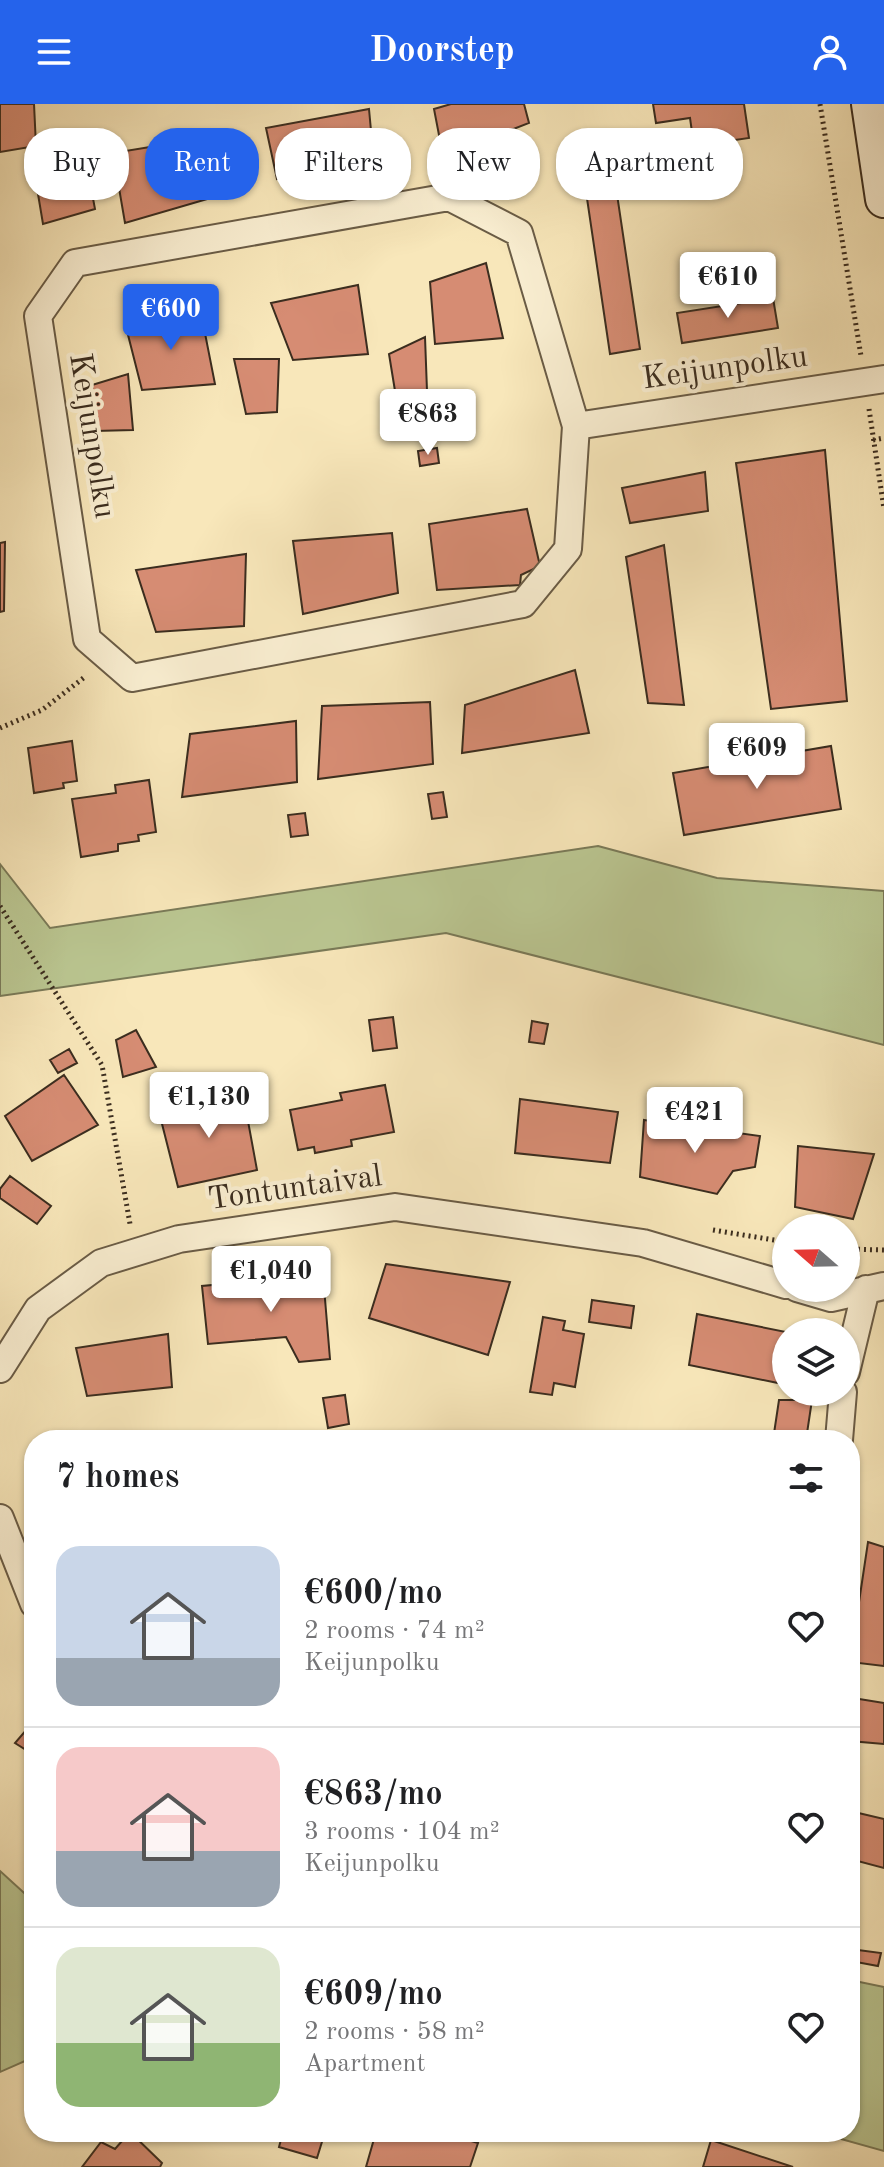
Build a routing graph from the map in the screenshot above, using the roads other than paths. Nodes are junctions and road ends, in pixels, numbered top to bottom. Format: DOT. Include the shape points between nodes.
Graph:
graph roads {
  1 [pos="870,104"];
  2 [pos="884,199"];
  3 [pos="874,381"];
  4 [pos="576,426"];
  5 [pos="772,1281"];
  6 [pos="875,1287"];
  7 [pos="860,1331"];
  8 [pos="0,1369"];
  9 [pos="842,1406"];
  10 [pos="840,1430"];
  11 [pos="0,1518"];
  12 [pos="24,1579"];
  1 -- 2 [label="street"];
  3 -- 4 [label="street, Keijunpolku"];
  4 -- 4 [label="street, Keijunpolku" via="519,233 449,197 75,263 38,316 87,639 132,678 523,604 568,549"];
  5 -- 8 [label="street, Tontuntaival" via="643,1243 395,1207 179,1239 101,1263 38,1309"];
  6 -- 7 [label="street"];
  9 -- 10 [label="street"];
  11 -- 12 [label="street"];
}
